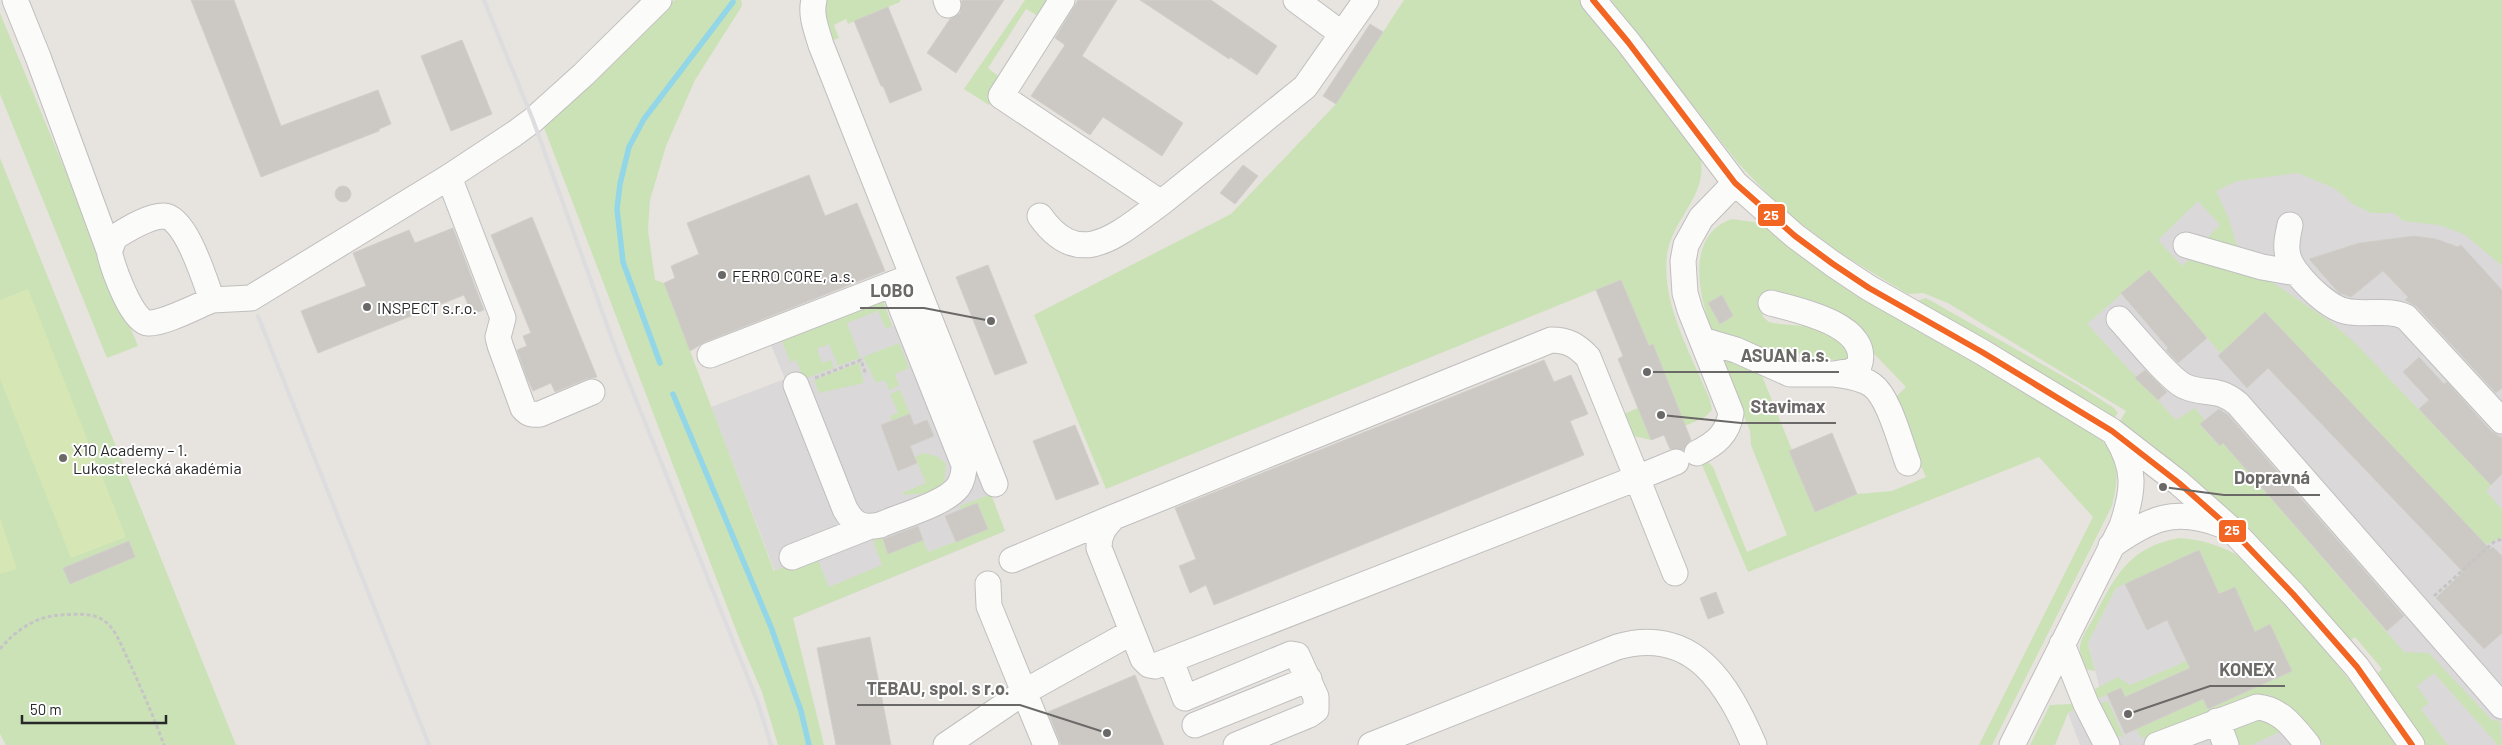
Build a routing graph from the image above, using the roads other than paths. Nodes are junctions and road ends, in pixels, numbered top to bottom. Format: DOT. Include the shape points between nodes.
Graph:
graph roads {
  1 [pos="15,0"];
  2 [pos="659,0"];
  3 [pos="814,0"];
  4 [pos="1062,0"];
  5 [pos="1296,0"];
  6 [pos="1366,0"];
  7 [pos="1593,0"];
  8 [pos="1342,34"];
  9 [pos="449,177"];
  10 [pos="1735,183"];
  11 [pos="1161,203"];
  12 [pos="1040,216"];
  13 [pos="2290,225"];
  14 [pos="2186,245"];
  15 [pos="110,253"];
  16 [pos="2296,273"];
  17 [pos="903,280"];
  18 [pos="212,300"];
  19 [pos="1771,304"];
  20 [pos="2118,319"];
  21 [pos="1702,340"];
  22 [pos="710,356"];
  23 [pos="1834,374"];
  24 [pos="796,385"];
  25 [pos="592,392"];
  26 [pos="2502,421"];
  27 [pos="2112,431"];
  28 [pos="1908,463"];
  29 [pos="1637,478"];
  30 [pos="995,484"];
  31 [pos="1114,517"];
  32 [pos="868,527"];
  33 [pos="2231,529"];
  34 [pos="2111,546"];
  35 [pos="792,557"];
  36 [pos="1012,560"];
  37 [pos="1675,573"];
  38 [pos="988,584"];
  39 [pos="1132,632"];
  40 [pos="2062,644"];
  41 [pos="1171,661"];
  42 [pos="1309,679"];
  43 [pos="1024,692"];
  44 [pos="1185,698"];
  45 [pos="2502,706"];
  46 [pos="2217,721"];
  47 [pos="1199,735"];
  48 [pos="946,745"];
  49 [pos="1046,745"];
  50 [pos="1236,745"];
  51 [pos="1371,745"];
  52 [pos="1754,745"];
  53 [pos="2012,745"];
  54 [pos="2107,745"];
  55 [pos="2156,745"];
  56 [pos="2226,745"];
  57 [pos="2308,745"];
  58 [pos="2412,745"];
  1 -- 15 [label="street"];
  2 -- 9 [label="street" via="533,120"];
  3 -- 17 [label="street" via="812,7 821,45"];
  4 -- 11 [label="street" via="1001,96"];
  5 -- 8 [label="street"];
  6 -- 8 [label="street"];
  7 -- 10 [label="street"];
  8 -- 11 [label="street" via="1305,87"];
  9 -- 18 [label="street" via="251,298"];
  9 -- 25 [label="street" via="503,318 498,337 523,408 527,413 540,414"];
  10 -- 21 [label="street" via="1701,218 1684,253 1685,293"];
  10 -- 27 [label="street" via="1795,236 1869,288"];
  11 -- 12 [label="street" via="1109,239 1087,245 1073,245 1062,239"];
  13 -- 16 [label="street" via="2286,243"];
  14 -- 16 [label="street" via="2262,267"];
  15 -- 18 [label="street" via="132,312 139,321 158,321"];
  15 -- 18 [label="street" via="115,237 128,228 164,216 176,221 185,233"];
  16 -- 26 [label="street" via="2317,294 2343,311 2385,312 2406,317"];
  17 -- 22 [label="street"];
  17 -- 30 [label="street"];
  17 -- 32 [label="street" via="964,464 964,475 948,496"];
  19 -- 23 [label="street" via="1803,312 1846,329 1855,338 1862,357 1859,366"];
  20 -- 45 [label="street" via="2184,386 2218,392 2238,404"];
  21 -- 23 [label="street" via="1736,350 1790,374"];
  21 -- 29 [label="street" via="1731,413 1728,428 1712,445"];
  23 -- 28 [label="street" via="1857,378 1871,384 1880,393"];
  24 -- 32 [label="street" via="845,509 851,520"];
  27 -- 33 [label="street"];
  27 -- 34 [label="street" via="2124,450 2132,480 2128,508"];
  29 -- 31 [label="street" via="1588,357 1564,340 1550,340"];
  29 -- 37 [label="street"];
  29 -- 41 [label="street"];
  31 -- 36 [label="street"];
  31 -- 39 [label="street" via="1103,528 1099,548"];
  32 -- 35 [label="street"];
  33 -- 34 [label="street" via="2202,518 2168,516 2133,530"];
  33 -- 58 [label="street" via="2341,648"];
  34 -- 40 [label="street"];
  38 -- 43 [label="street" via="989,606"];
  39 -- 41 [label="street" via="1143,659 1149,665"];
  39 -- 43 [label="street"];
  40 -- 53 [label="street"];
  40 -- 54 [label="street"];
  41 -- 44 [label="street"];
  42 -- 44 [label="street" via="1298,655 1291,654"];
  42 -- 47 [label="street"];
  42 -- 50 [label="street" via="1318,704 1316,710"];
  43 -- 48 [label="street"];
  43 -- 49 [label="street"];
  44 -- 47 [label="street"];
  46 -- 55 [label="street"];
  46 -- 56 [label="street"];
  46 -- 57 [label="street" via="2245,710 2268,708 2287,720"];
  51 -- 52 [label="street" via="1617,647 1651,641 1688,654 1713,671 1735,703"];
}
